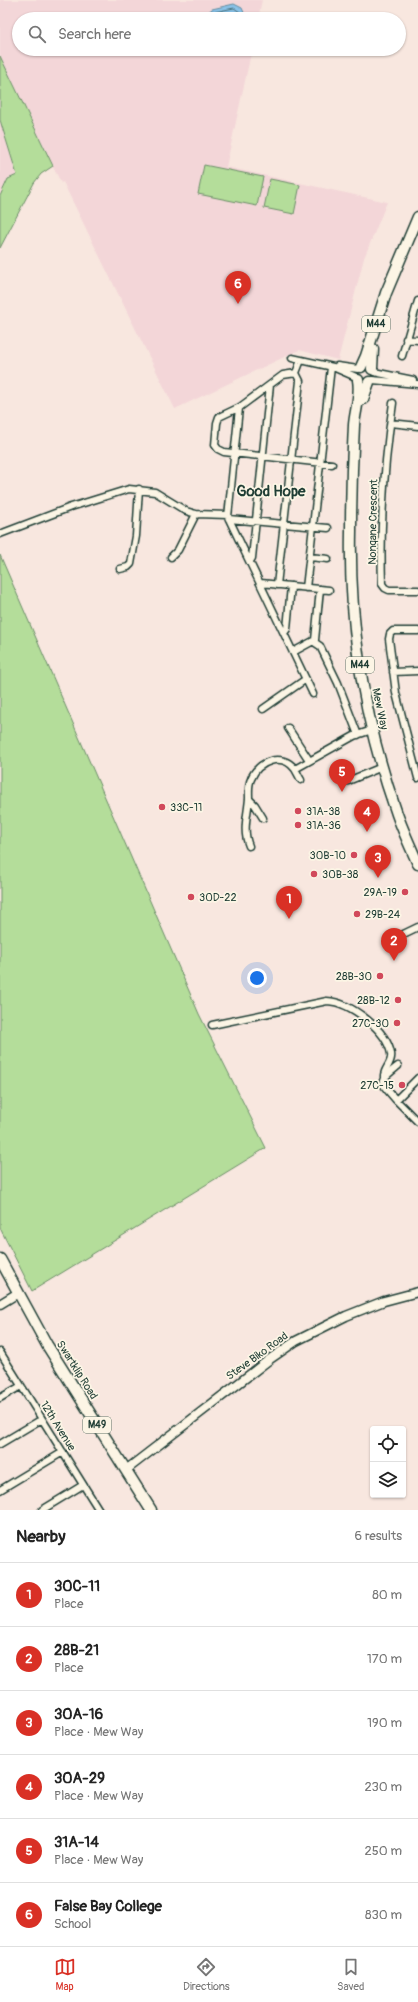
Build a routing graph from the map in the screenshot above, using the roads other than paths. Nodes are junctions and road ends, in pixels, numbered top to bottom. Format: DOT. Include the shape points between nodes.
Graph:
graph roads {
  1 [pos="418,217"];
  2 [pos="392,282"];
  3 [pos="418,301"];
  4 [pos="406,339"];
  5 [pos="418,340"];
  6 [pos="402,356"];
  7 [pos="292,358"];
  8 [pos="301,360"];
  9 [pos="332,367"];
  10 [pos="296,373"];
  11 [pos="358,373"];
  12 [pos="372,376"];
  13 [pos="418,383"];
  14 [pos="270,385"];
  15 [pos="393,403"];
  16 [pos="239,408"];
  17 [pos="391,423"];
  18 [pos="418,426"];
  19 [pos="235,453"];
  20 [pos="264,456"];
  21 [pos="353,456"];
  22 [pos="291,459"];
  23 [pos="320,462"];
  24 [pos="332,464"];
  25 [pos="139,490"];
  26 [pos="196,514"];
  27 [pos="229,517"];
  28 [pos="256,521"];
  29 [pos="284,524"];
  30 [pos="313,527"];
  31 [pos="328,528"];
  32 [pos="0,534"];
  33 [pos="170,557"];
  34 [pos="310,557"];
  35 [pos="328,559"];
  36 [pos="250,561"];
  37 [pos="120,569"];
  38 [pos="261,583"];
  39 [pos="277,585"];
  40 [pos="291,586"];
  41 [pos="306,588"];
  42 [pos="320,589"];
  43 [pos="328,590"];
  44 [pos="418,590"];
  45 [pos="418,631"];
  46 [pos="284,633"];
  47 [pos="314,642"];
  48 [pos="293,652"];
  49 [pos="418,671"];
  50 [pos="393,672"];
  51 [pos="306,679"];
  52 [pos="313,694"];
  53 [pos="263,709"];
  54 [pos="288,728"];
  55 [pos="372,730"];
  56 [pos="358,735"];
  57 [pos="309,760"];
  58 [pos="382,768"];
  59 [pos="294,769"];
  60 [pos="418,778"];
  61 [pos="301,780"];
  62 [pos="348,781"];
  63 [pos="249,799"];
  64 [pos="263,818"];
  65 [pos="248,846"];
  66 [pos="418,864"];
  67 [pos="418,927"];
  68 [pos="391,940"];
  69 [pos="212,1025"];
  70 [pos="398,1066"];
  71 [pos="384,1077"];
  72 [pos="418,1078"];
  73 [pos="396,1100"];
  74 [pos="418,1122"];
  75 [pos="0,1259"];
  76 [pos="418,1292"];
  77 [pos="18,1293"];
  78 [pos="0,1304"];
  79 [pos="0,1352"];
  80 [pos="21,1386"];
  81 [pos="0,1398"];
  82 [pos="42,1419"];
  83 [pos="0,1444"];
  84 [pos="63,1452"];
  85 [pos="126,1470"];
  86 [pos="83,1484"];
  87 [pos="0,1490"];
  88 [pos="42,1510"];
  89 [pos="99,1510"];
  90 [pos="151,1510"];
  1 -- 2 [label="main road, Mew Way / M44"];
  2 -- 11 [label="main road, Mew Way / M44"];
  2 -- 12 [label="main road, Mew Way / M44" via="373,351"];
  3 -- 4 [label="street"];
  4 -- 5 [label="street"];
  4 -- 6 [label="street"];
  7 -- 8 [label="street"];
  8 -- 9 [label="street"];
  8 -- 10 [label="street"];
  9 -- 11 [label="street"];
  9 -- 23 [label="street"];
  10 -- 14 [label="street" via="284,374"];
  10 -- 22 [label="street" via="300,381"];
  11 -- 12 [label="main road" via="367,366"];
  11 -- 12 [label="main road" via="363,383"];
  11 -- 21 [label="main road, Mew Way / M44"];
  12 -- 13 [label="street"];
  12 -- 21 [label="main road, Mew Way / M44" via="364,392 356,452"];
  14 -- 16 [label="street"];
  14 -- 20 [label="street"];
  15 -- 17 [label="street, Nonqane Crescent"];
  16 -- 19 [label="street"];
  16 -- 19 [label="street" via="218,418 215,438 218,450"];
  17 -- 18 [label="street"];
  17 -- 44 [label="street, Nonqane Crescent" via="384,473 382,584 391,590"];
  19 -- 20 [label="street"];
  19 -- 27 [label="street"];
  20 -- 22 [label="street"];
  20 -- 28 [label="street"];
  21 -- 55 [label="main road, Mew Way / M44" via="353,605 361,672"];
  22 -- 23 [label="street"];
  22 -- 29 [label="street"];
  23 -- 24 [label="street"];
  23 -- 30 [label="street"];
  25 -- 26 [label="street" via="155,492 186,511"];
  25 -- 32 [label="street" via="129,489 71,507"];
  25 -- 37 [label="street" via="131,564"];
  26 -- 27 [label="street"];
  26 -- 33 [label="street" via="178,550"];
  27 -- 28 [label="street"];
  27 -- 36 [label="street"];
  28 -- 29 [label="street"];
  28 -- 36 [label="street"];
  29 -- 30 [label="street"];
  29 -- 39 [label="street"];
  30 -- 31 [label="street"];
  30 -- 34 [label="street"];
  34 -- 35 [label="street"];
  34 -- 41 [label="street"];
  36 -- 38 [label="street"];
  38 -- 39 [label="street"];
  38 -- 46 [label="street"];
  39 -- 40 [label="street"];
  40 -- 41 [label="street"];
  40 -- 46 [label="street" via="287,629"];
  41 -- 42 [label="street"];
  42 -- 43 [label="street"];
  42 -- 47 [label="street"];
  45 -- 50 [label="street" via="396,631 390,634"];
  46 -- 48 [label="street"];
  47 -- 48 [label="street"];
  47 -- 56 [label="street" via="320,646 338,683"];
  48 -- 51 [label="street"];
  49 -- 50 [label="street"];
  50 -- 60 [label="street"];
  51 -- 52 [label="street"];
  51 -- 53 [label="street"];
  54 -- 57 [label="street"];
  55 -- 56 [label="street"];
  55 -- 58 [label="main road, Mew Way / M44"];
  56 -- 57 [label="street"];
  57 -- 59 [label="street"];
  58 -- 62 [label="street"];
  58 -- 66 [label="main road, Mew Way / M44" via="397,815"];
  59 -- 61 [label="street"];
  59 -- 63 [label="street" via="280,760 262,764 251,779"];
  63 -- 64 [label="street"];
  63 -- 65 [label="street" via="246,816"];
  67 -- 68 [label="street"];
  69 -- 71 [label="street" via="327,1001 342,1004 366,1019 387,1044 391,1056"];
  70 -- 71 [label="street"];
  71 -- 73 [label="street" via="383,1084"];
  72 -- 73 [label="street"];
  73 -- 74 [label="street"];
  75 -- 77 [label="main road, Swartklip Road / M49"];
  76 -- 85 [label="street, Steve Biko Road" via="384,1301 346,1316 296,1341"];
  77 -- 78 [label="street"];
  77 -- 85 [label="main road, Swartklip Road / M49" via="47,1345"];
  79 -- 80 [label="street, 12th Avenue"];
  80 -- 81 [label="street"];
  80 -- 82 [label="street, 12th Avenue"];
  82 -- 83 [label="street"];
  82 -- 84 [label="street, 12th Avenue"];
  84 -- 86 [label="street, 12th Avenue"];
  84 -- 87 [label="street"];
  85 -- 90 [label="main road, Swartklip Road / M49"];
  86 -- 88 [label="street"];
  86 -- 89 [label="street, 12th Avenue"];
}
